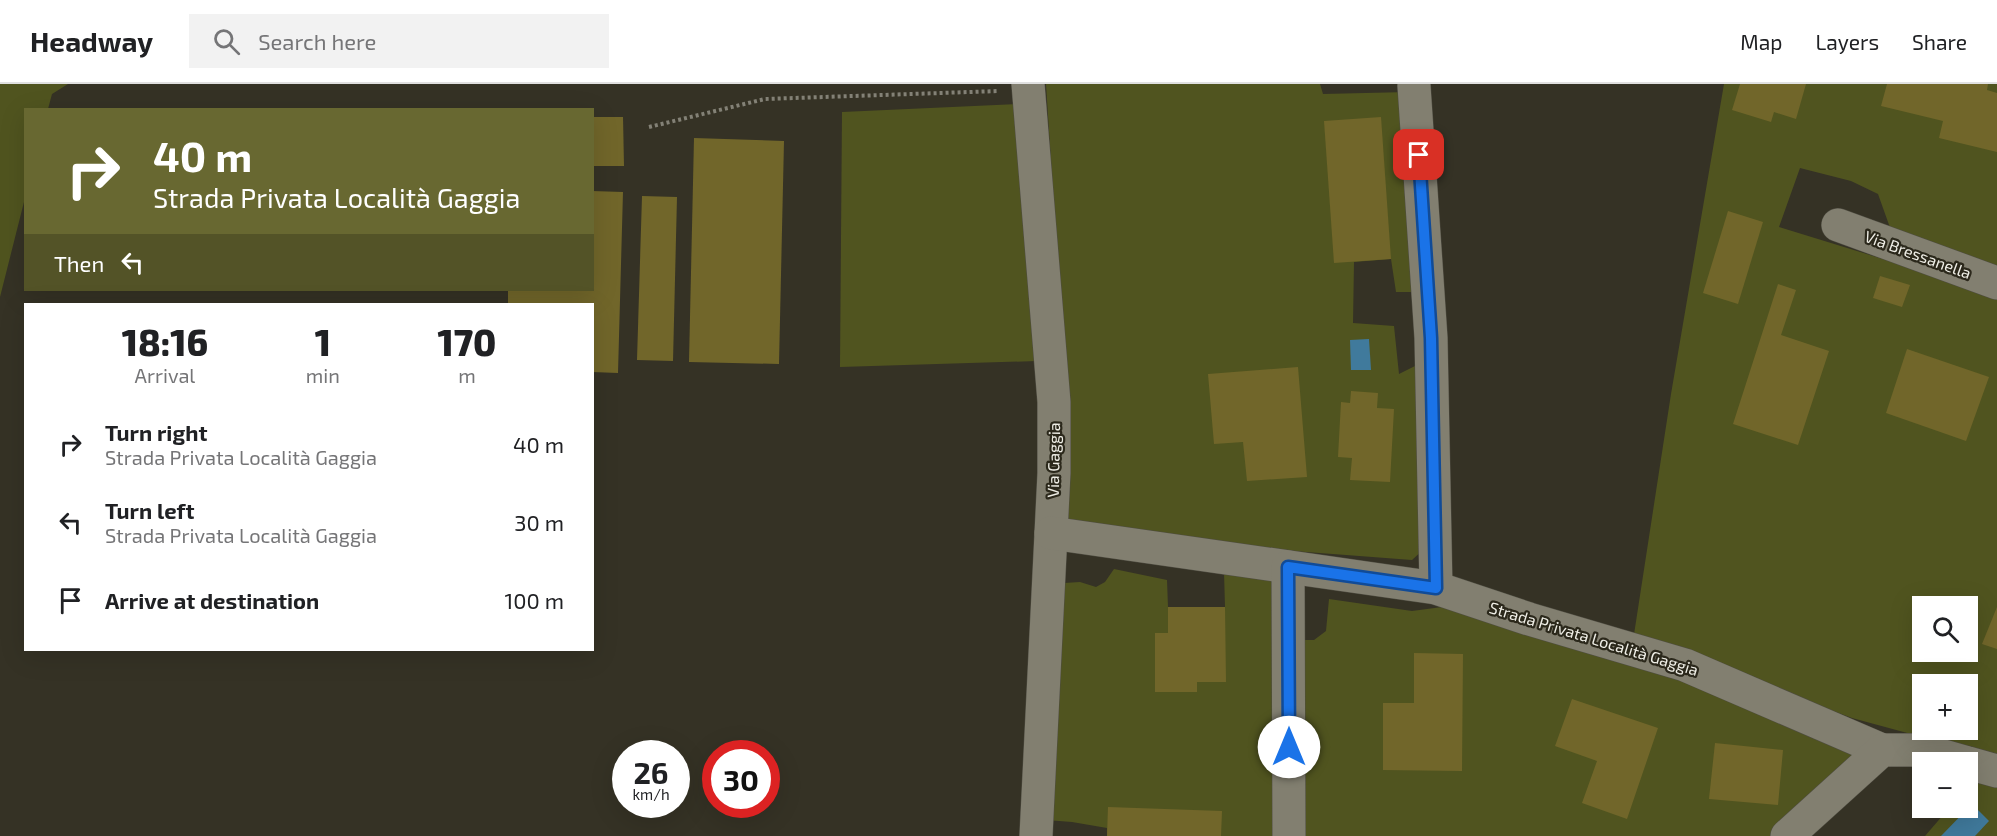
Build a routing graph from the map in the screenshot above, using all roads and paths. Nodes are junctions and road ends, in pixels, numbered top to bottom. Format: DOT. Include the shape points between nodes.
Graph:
graph roads {
  1 [pos="1414,86"];
  2 [pos="1028,87"];
  3 [pos="649,127"];
  4 [pos="1838,225"];
  5 [pos="1997,283"];
  6 [pos="1050,534"];
  7 [pos="1288,567"];
  8 [pos="1436,588"];
  9 [pos="1882,750"];
  10 [pos="1930,752"];
  11 [pos="1978,765"];
  12 [pos="1997,771"];
  13 [pos="1036,836"];
  14 [pos="1289,836"];
  15 [pos="1787,836"];
  1 -- 8 [label="street" via="1431,338"];
  2 -- 3 [label="path" via="765,99"];
  2 -- 6 [label="street, Via Gaggia" via="1054,402"];
  4 -- 5 [label="street, Via Bressanella"];
  6 -- 7 [label="street, Strada Privata Località Gaggia"];
  6 -- 13 [label="street, Via Gaggia"];
  7 -- 8 [label="street, Strada Privata Località Gaggia"];
  7 -- 14 [label="street"];
  8 -- 9 [label="street, Strada Privata Località Gaggia" via="1685,664"];
  9 -- 10 [label="street"];
  9 -- 15 [label="street"];
  11 -- 12 [label="street"];
}
